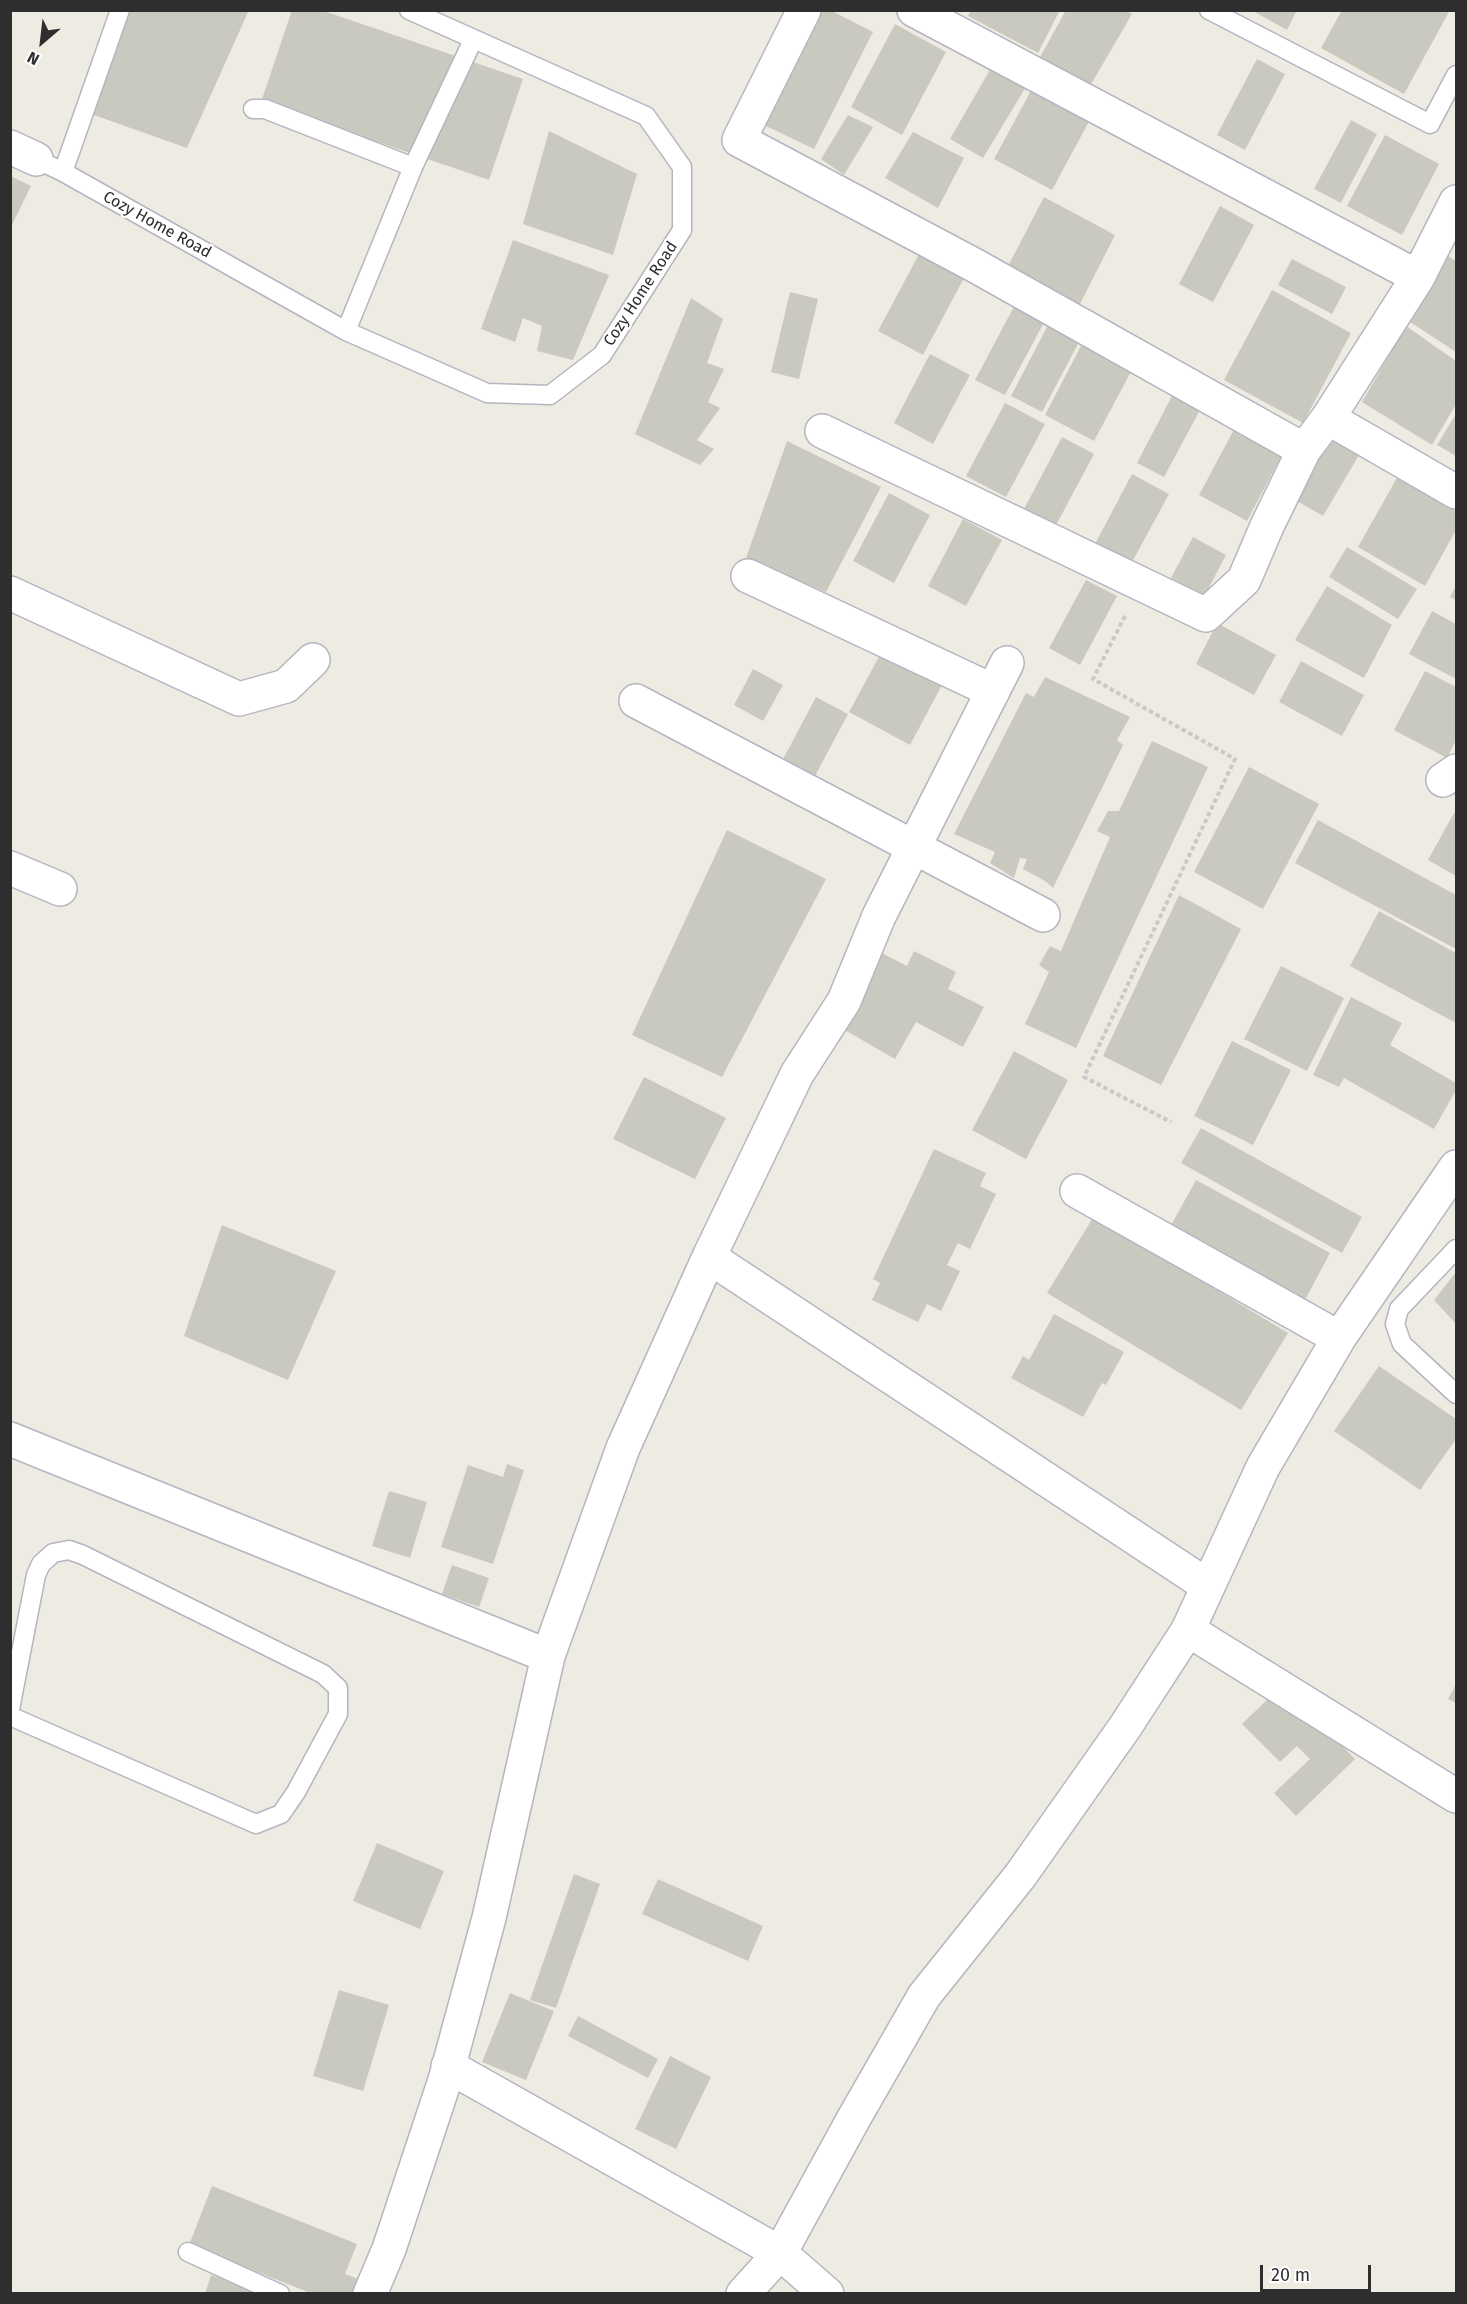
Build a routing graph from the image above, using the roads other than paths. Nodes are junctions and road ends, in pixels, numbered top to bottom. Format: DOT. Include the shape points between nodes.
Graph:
graph roads {
  1 [pos="120,10"];
  2 [pos="409,10"];
  3 [pos="804,10"];
  4 [pos="914,10"];
  5 [pos="1209,10"];
  6 [pos="472,40"];
  7 [pos="1456,75"];
  8 [pos="253,109"];
  9 [pos="36,160"];
  10 [pos="413,167"];
  11 [pos="1452,220"];
  12 [pos="1418,276"];
  13 [pos="346,331"];
  14 [pos="1328,417"];
  15 [pos="822,431"];
  16 [pos="1304,450"];
  17 [pos="1456,492"];
  18 [pos="748,576"];
  19 [pos="10,593"];
  20 [pos="313,660"];
  21 [pos="636,701"];
  22 [pos="914,847"];
  23 [pos="10,868"];
  24 [pos="60,889"];
  25 [pos="1043,915"];
  26 [pos="1456,1167"];
  27 [pos="1077,1191"];
  28 [pos="1456,1249"];
  29 [pos="709,1257"];
  30 [pos="1339,1338"];
  31 [pos="1456,1394"];
  32 [pos="10,1439"];
  33 [pos="1208,1586"];
  34 [pos="1188,1630"];
  35 [pos="548,1656"];
  36 [pos="10,1709"];
  37 [pos="10,1716"];
  38 [pos="1456,1796"];
  39 [pos="448,2066"];
  40 [pos="188,2252"];
  41 [pos="780,2253"];
  42 [pos="280,2294"];
  43 [pos="370,2294"];
  44 [pos="743,2294"];
  45 [pos="827,2294"];
  1 -- 9 [label="lane, Cozy Home Road"];
  2 -- 6 [label="lane, Cozy Home Road"];
  3 -- 16 [label="street" via="739,140"];
  4 -- 12 [label="street"];
  5 -- 7 [label="lane" via="1430,124"];
  6 -- 10 [label="lane"];
  6 -- 13 [label="lane, Cozy Home Road" via="646,116 681,167 682,230 602,355 550,395 487,393"];
  8 -- 10 [label="lane" via="265,110"];
  9 -- 13 [label="lane, Cozy Home Road"];
  10 -- 13 [label="lane"];
  11 -- 12 [label="street"];
  12 -- 14 [label="street"];
  14 -- 16 [label="street"];
  14 -- 17 [label="street"];
  15 -- 16 [label="street" via="1206,615 1244,580"];
  18 -- 22 [label="street" via="1000,677"];
  19 -- 20 [label="street" via="239,699 286,686"];
  21 -- 22 [label="street"];
  22 -- 25 [label="street"];
  22 -- 29 [label="street" via="879,916 844,1001 797,1074"];
  23 -- 24 [label="street"];
  26 -- 30 [label="street"];
  27 -- 30 [label="street"];
  28 -- 31 [label="lane" via="1399,1309 1395,1324 1402,1344"];
  29 -- 33 [label="street"];
  29 -- 35 [label="street" via="623,1448"];
  30 -- 33 [label="street" via="1263,1467"];
  32 -- 35 [label="street"];
  33 -- 34 [label="street"];
  34 -- 38 [label="street"];
  34 -- 41 [label="street" via="1020,1876 924,1996"];
  35 -- 39 [label="street" via="489,1918"];
  36 -- 37 [label="lane" via="36,1575 53,1552 69,1550 323,1674 338,1688 338,1714 296,1792 280,1815 256,1824"];
  39 -- 41 [label="street"];
  39 -- 43 [label="street"];
  40 -- 42 [label="lane"];
  41 -- 44 [label="street"];
  41 -- 45 [label="street"];
}
